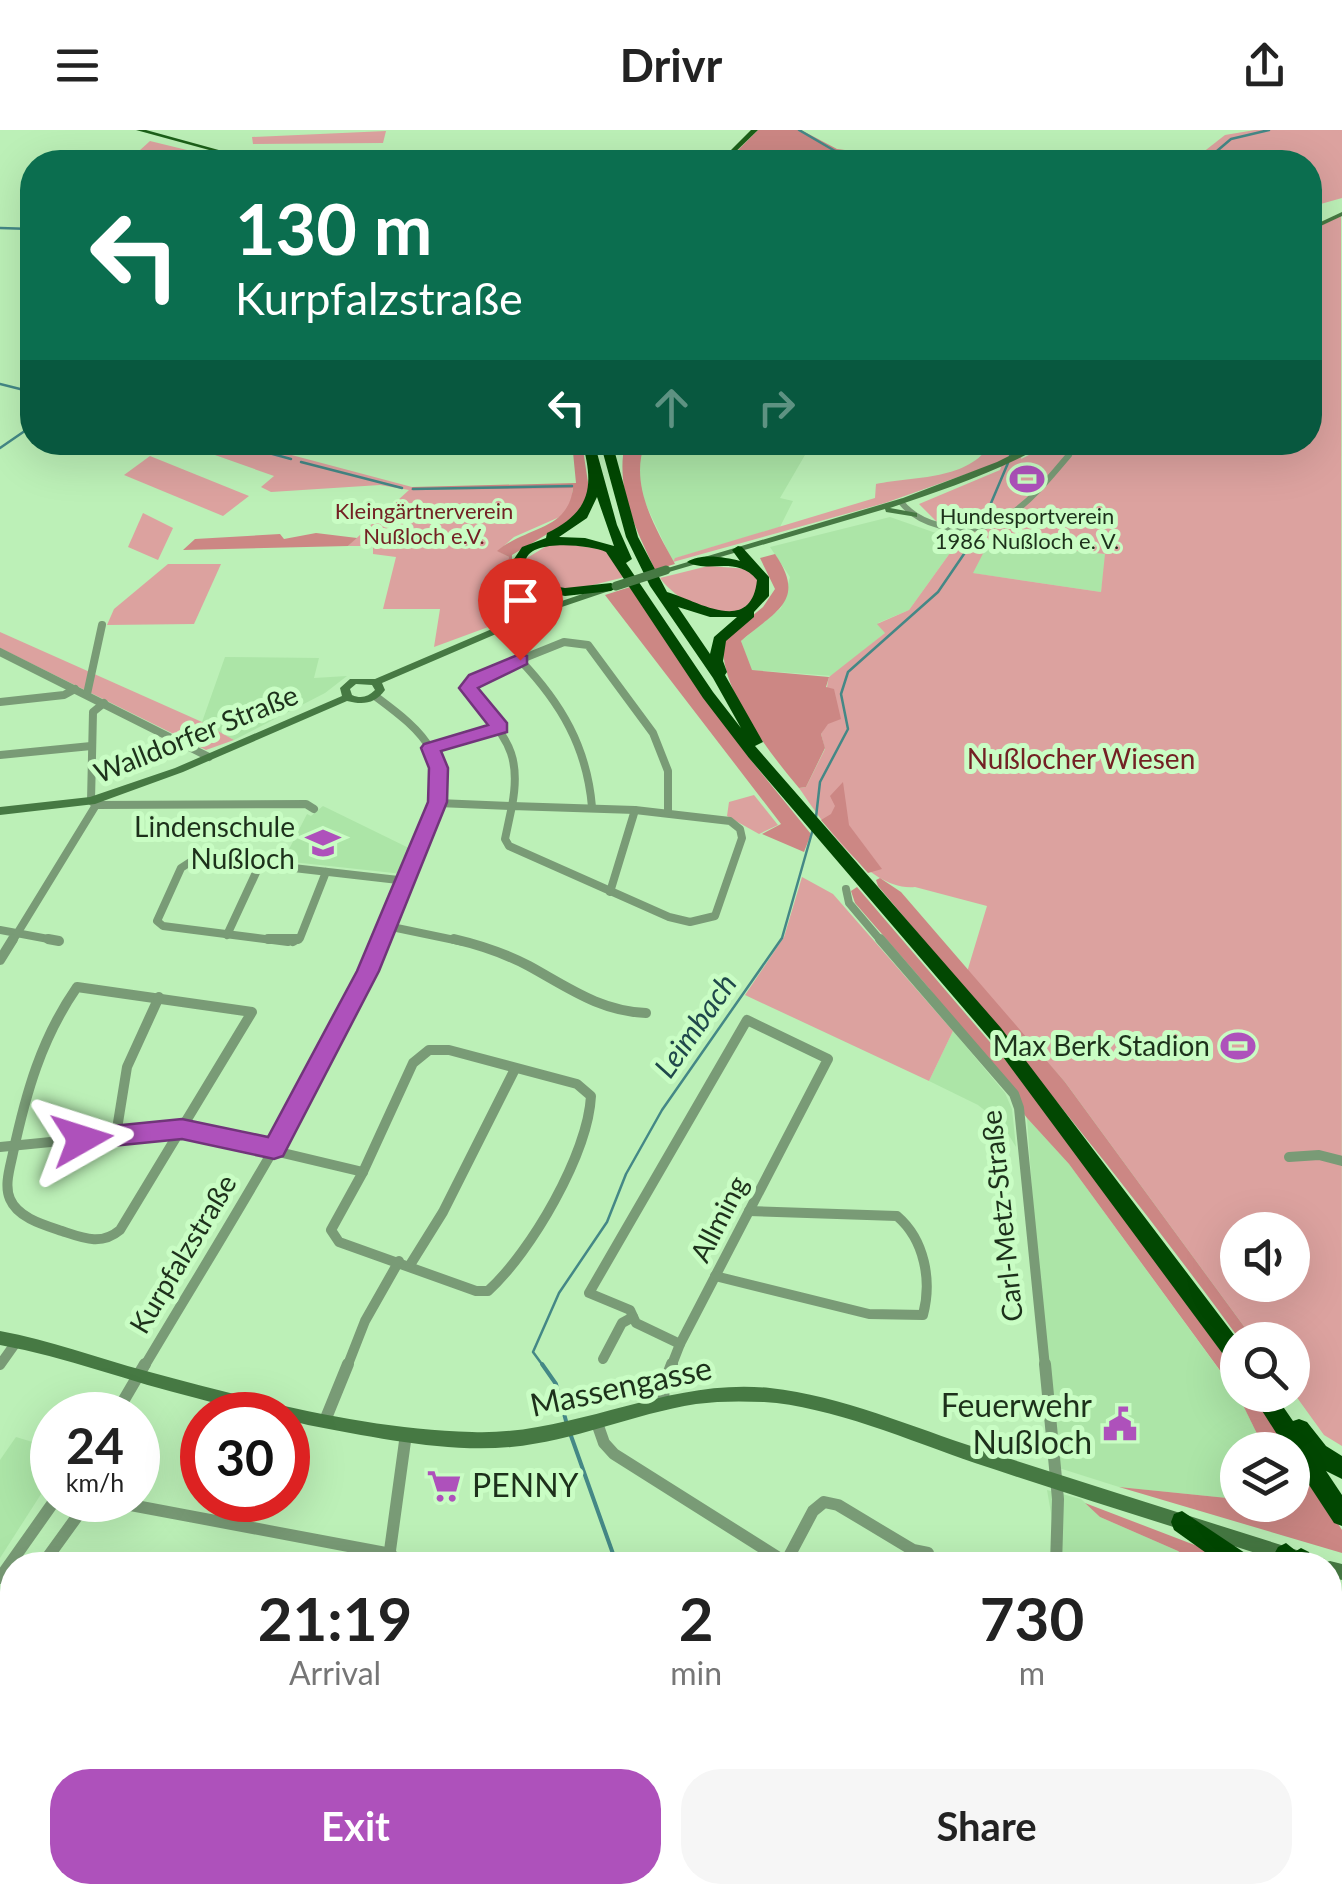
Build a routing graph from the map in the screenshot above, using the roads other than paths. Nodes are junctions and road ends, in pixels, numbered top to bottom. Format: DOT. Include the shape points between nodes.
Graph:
graph roads {
  1 [pos="139,130"];
  2 [pos="755,130"];
  3 [pos="214,150"];
  4 [pos="734,150"];
  5 [pos="590,455"];
  6 [pos="609,455"];
  7 [pos="620,455"];
  8 [pos="1021,455"];
  9 [pos="1069,455"];
  10 [pos="592,463"];
  11 [pos="616,489"];
  12 [pos="911,504"];
  13 [pos="872,511"];
  14 [pos="934,524"];
  15 [pos="990,526"];
  16 [pos="742,549"];
  17 [pos="693,562"];
  18 [pos="753,567"];
  19 [pos="534,586"];
  20 [pos="614,586"];
  21 [pos="656,586"];
  22 [pos="549,608"];
  23 [pos="654,613"];
  24 [pos="102,625"];
  25 [pos="0,653"];
  26 [pos="520,660"];
  27 [pos="720,678"];
  28 [pos="376,682"];
  29 [pos="75,689"];
  30 [pos="87,694"];
  31 [pos="375,696"];
  32 [pos="348,697"];
  33 [pos="0,702"];
  34 [pos="104,703"];
  35 [pos="500,728"];
  36 [pos="92,746"];
  37 [pos="430,748"];
  38 [pos="0,755"];
  39 [pos="209,756"];
  40 [pos="789,793"];
  41 [pos="438,802"];
  42 [pos="94,803"];
  43 [pos="515,804"];
  44 [pos="592,807"];
  45 [pos="314,809"];
  46 [pos="635,810"];
  47 [pos="0,811"];
  48 [pos="668,812"];
  49 [pos="260,864"];
  50 [pos="326,872"];
  51 [pos="406,880"];
  52 [pos="846,889"];
  53 [pos="610,892"];
  54 [pos="388,926"];
  55 [pos="0,930"];
  56 [pos="19,932"];
  57 [pos="227,935"];
  58 [pos="59,941"];
  59 [pos="0,960"];
  60 [pos="159,996"];
  61 [pos="646,1012"];
  62 [pos="515,1069"];
  63 [pos="182,1129"];
  64 [pos="116,1136"];
  65 [pos="14,1146"];
  66 [pos="0,1147"];
  67 [pos="274,1149"];
  68 [pos="1289,1157"];
  69 [pos="1342,1161"];
  70 [pos="364,1172"];
  71 [pos="749,1211"];
  72 [pos="404,1263"];
  73 [pos="715,1276"];
  74 [pos="633,1317"];
  75 [pos="1220,1332"];
  76 [pos="8,1339"];
  77 [pos="680,1344"];
  78 [pos="603,1359"];
  79 [pos="0,1365"];
  80 [pos="140,1377"];
  81 [pos="130,1392"];
  82 [pos="664,1404"];
  83 [pos="1275,1412"];
  84 [pos="1280,1412"];
  85 [pos="326,1418"];
  86 [pos="597,1423"];
  87 [pos="406,1432"];
  88 [pos="1342,1468"];
  89 [pos="1055,1479"];
  90 [pos="160,1512"];
  91 [pos="1342,1515"];
  92 [pos="39,1522"];
  93 [pos="73,1522"];
  94 [pos="1182,1522"];
  95 [pos="18,1552"];
  96 [pos="51,1552"];
  97 [pos="352,1552"];
  98 [pos="391,1552"];
  99 [pos="768,1552"];
  100 [pos="794,1552"];
  101 [pos="920,1552"];
  102 [pos="1056,1552"];
  103 [pos="1225,1552"];
  104 [pos="1268,1552"];
  1 -- 3 [label="main road"];
  2 -- 4 [label="main road"];
  5 -- 10 [label="highway"];
  6 -- 11 [label="highway"];
  7 -- 11 [label="highway"];
  8 -- 12 [label="street, Walldorfer Straße"];
  9 -- 15 [label="street" via="1027,506"];
  10 -- 22 [label="highway" via="593,497 585,515 534,544 517,563 519,578"];
  10 -- 23 [label="highway" via="611,524"];
  11 -- 21 [label="highway"];
  12 -- 13 [label="street, Walldorfer Straße"];
  12 -- 13 [label="street"];
  12 -- 14 [label="street"];
  13 -- 16 [label="street, Walldorfer Straße"];
  14 -- 15 [label="street" via="953,530"];
  16 -- 17 [label="street, Walldorfer Straße"];
  16 -- 18 [label="highway"];
  16 -- 27 [label="highway" via="769,579 769,593 719,640"];
  17 -- 18 [label="highway"];
  17 -- 20 [label="street, Walldorfer Straße, bridge"];
  18 -- 21 [label="highway" via="764,580 764,594 754,606 730,614 690,610"];
  19 -- 20 [label="highway" via="565,592"];
  19 -- 22 [label="highway"];
  19 -- 23 [label="highway" via="521,569 530,549 562,538 588,539 611,549"];
  20 -- 22 [label="street, Walldorfer Straße"];
  21 -- 27 [label="highway"];
  22 -- 28 [label="street, Walldorfer Straße"];
  23 -- 40 [label="highway" via="708,695"];
  24 -- 30 [label="street" via="92,647"];
  25 -- 29 [label="street"];
  26 -- 35 [label="street" via="475,678 468,688"];
  26 -- 44 [label="street" via="573,726 591,776"];
  26 -- 48 [label="street" via="564,642 591,648 653,734 668,771"];
  27 -- 40 [label="highway"];
  28 -- 31 [label="street"];
  28 -- 32 [label="street, Walldorfer Straße" via="351,682"];
  29 -- 30 [label="street"];
  29 -- 33 [label="street"];
  30 -- 34 [label="street"];
  31 -- 32 [label="street, Walldorfer Straße"];
  31 -- 37 [label="street"];
  32 -- 39 [label="street, Walldorfer Straße"];
  34 -- 36 [label="street" via="92,712"];
  34 -- 39 [label="street"];
  35 -- 37 [label="street"];
  35 -- 43 [label="street" via="516,764"];
  36 -- 38 [label="street"];
  36 -- 42 [label="street"];
  37 -- 41 [label="street, Kurpfalzstraße"];
  39 -- 42 [label="street, Walldorfer Straße"];
  40 -- 75 [label="highway" via="995,1033"];
  41 -- 43 [label="street"];
  41 -- 51 [label="street, Kurpfalzstraße"];
  42 -- 45 [label="street"];
  42 -- 47 [label="street, Walldorfer Straße"];
  42 -- 56 [label="street"];
  43 -- 44 [label="street"];
  43 -- 53 [label="street" via="508,846"];
  44 -- 46 [label="street"];
  46 -- 48 [label="street"];
  46 -- 53 [label="street"];
  48 -- 53 [label="street" via="725,820 740,829 715,916 690,922"];
  49 -- 50 [label="street"];
  49 -- 57 [label="street"];
  49 -- 57 [label="street" via="190,859 157,915 163,926"];
  50 -- 51 [label="street"];
  50 -- 57 [label="street" via="300,938 285,944"];
  51 -- 54 [label="street, Kurpfalzstraße"];
  52 -- 89 [label="street, Carl-Metz-Straße" via="849,902 1014,1094 1019,1108"];
  54 -- 61 [label="street" via="486,948 581,999 625,1014"];
  54 -- 67 [label="street, Kurpfalzstraße"];
  55 -- 56 [label="street"];
  56 -- 58 [label="street"];
  56 -- 59 [label="street"];
  60 -- 63 [label="street" via="252,1012"];
  60 -- 64 [label="street" via="127,1067"];
  60 -- 65 [label="street" via="77,986 36,1059"];
  62 -- 70 [label="street" via="449,1050 422,1054"];
  62 -- 72 [label="street" via="443,1212"];
  62 -- 72 [label="street" via="576,1084 591,1096 593,1111 566,1172 496,1286 476,1291"];
  63 -- 64 [label="street"];
  63 -- 65 [label="street" via="120,1230 96,1242 14,1206 8,1186"];
  63 -- 67 [label="street"];
  64 -- 65 [label="street"];
  65 -- 66 [label="street"];
  67 -- 70 [label="street"];
  67 -- 80 [label="street, Kurpfalzstraße"];
  68 -- 69 [label="street"];
  70 -- 72 [label="street" via="332,1230 339,1242"];
  71 -- 73 [label="street, Allming"];
  71 -- 73 [label="street" via="892,1214 907,1222 918,1241 928,1303 923,1314 868,1314"];
  71 -- 74 [label="street, Allming" via="828,1060 746,1020 589,1294"];
  72 -- 85 [label="street" via="371,1312"];
  73 -- 77 [label="street, Allming"];
  74 -- 77 [label="street"];
  74 -- 78 [label="street" via="622,1323"];
  76 -- 79 [label="street"];
  76 -- 80 [label="street, Massengasse"];
  77 -- 82 [label="street, Allming" via="663,1388"];
  80 -- 81 [label="street, Kurpfalzstraße"];
  80 -- 85 [label="street, Massengasse"];
  82 -- 86 [label="street, Massengasse"];
  82 -- 89 [label="street, Massengasse" via="721,1394 770,1395"];
  83 -- 91 [label="highway"];
  84 -- 88 [label="highway" via="1318,1454"];
  85 -- 87 [label="street, Massengasse"];
  86 -- 87 [label="street, Massengasse" via="496,1440"];
  86 -- 99 [label="street" via="614,1454"];
  87 -- 98 [label="street"];
  89 -- 94 [label="street, Massengasse"];
  89 -- 102 [label="street, Carl-Metz-Straße"];
  90 -- 97 [label="street"];
  92 -- 95 [label="street"];
  93 -- 96 [label="street"];
  94 -- 103 [label="highway"];
  94 -- 104 [label="street, Massengasse"];
  100 -- 101 [label="street" via="824,1502"];
}
